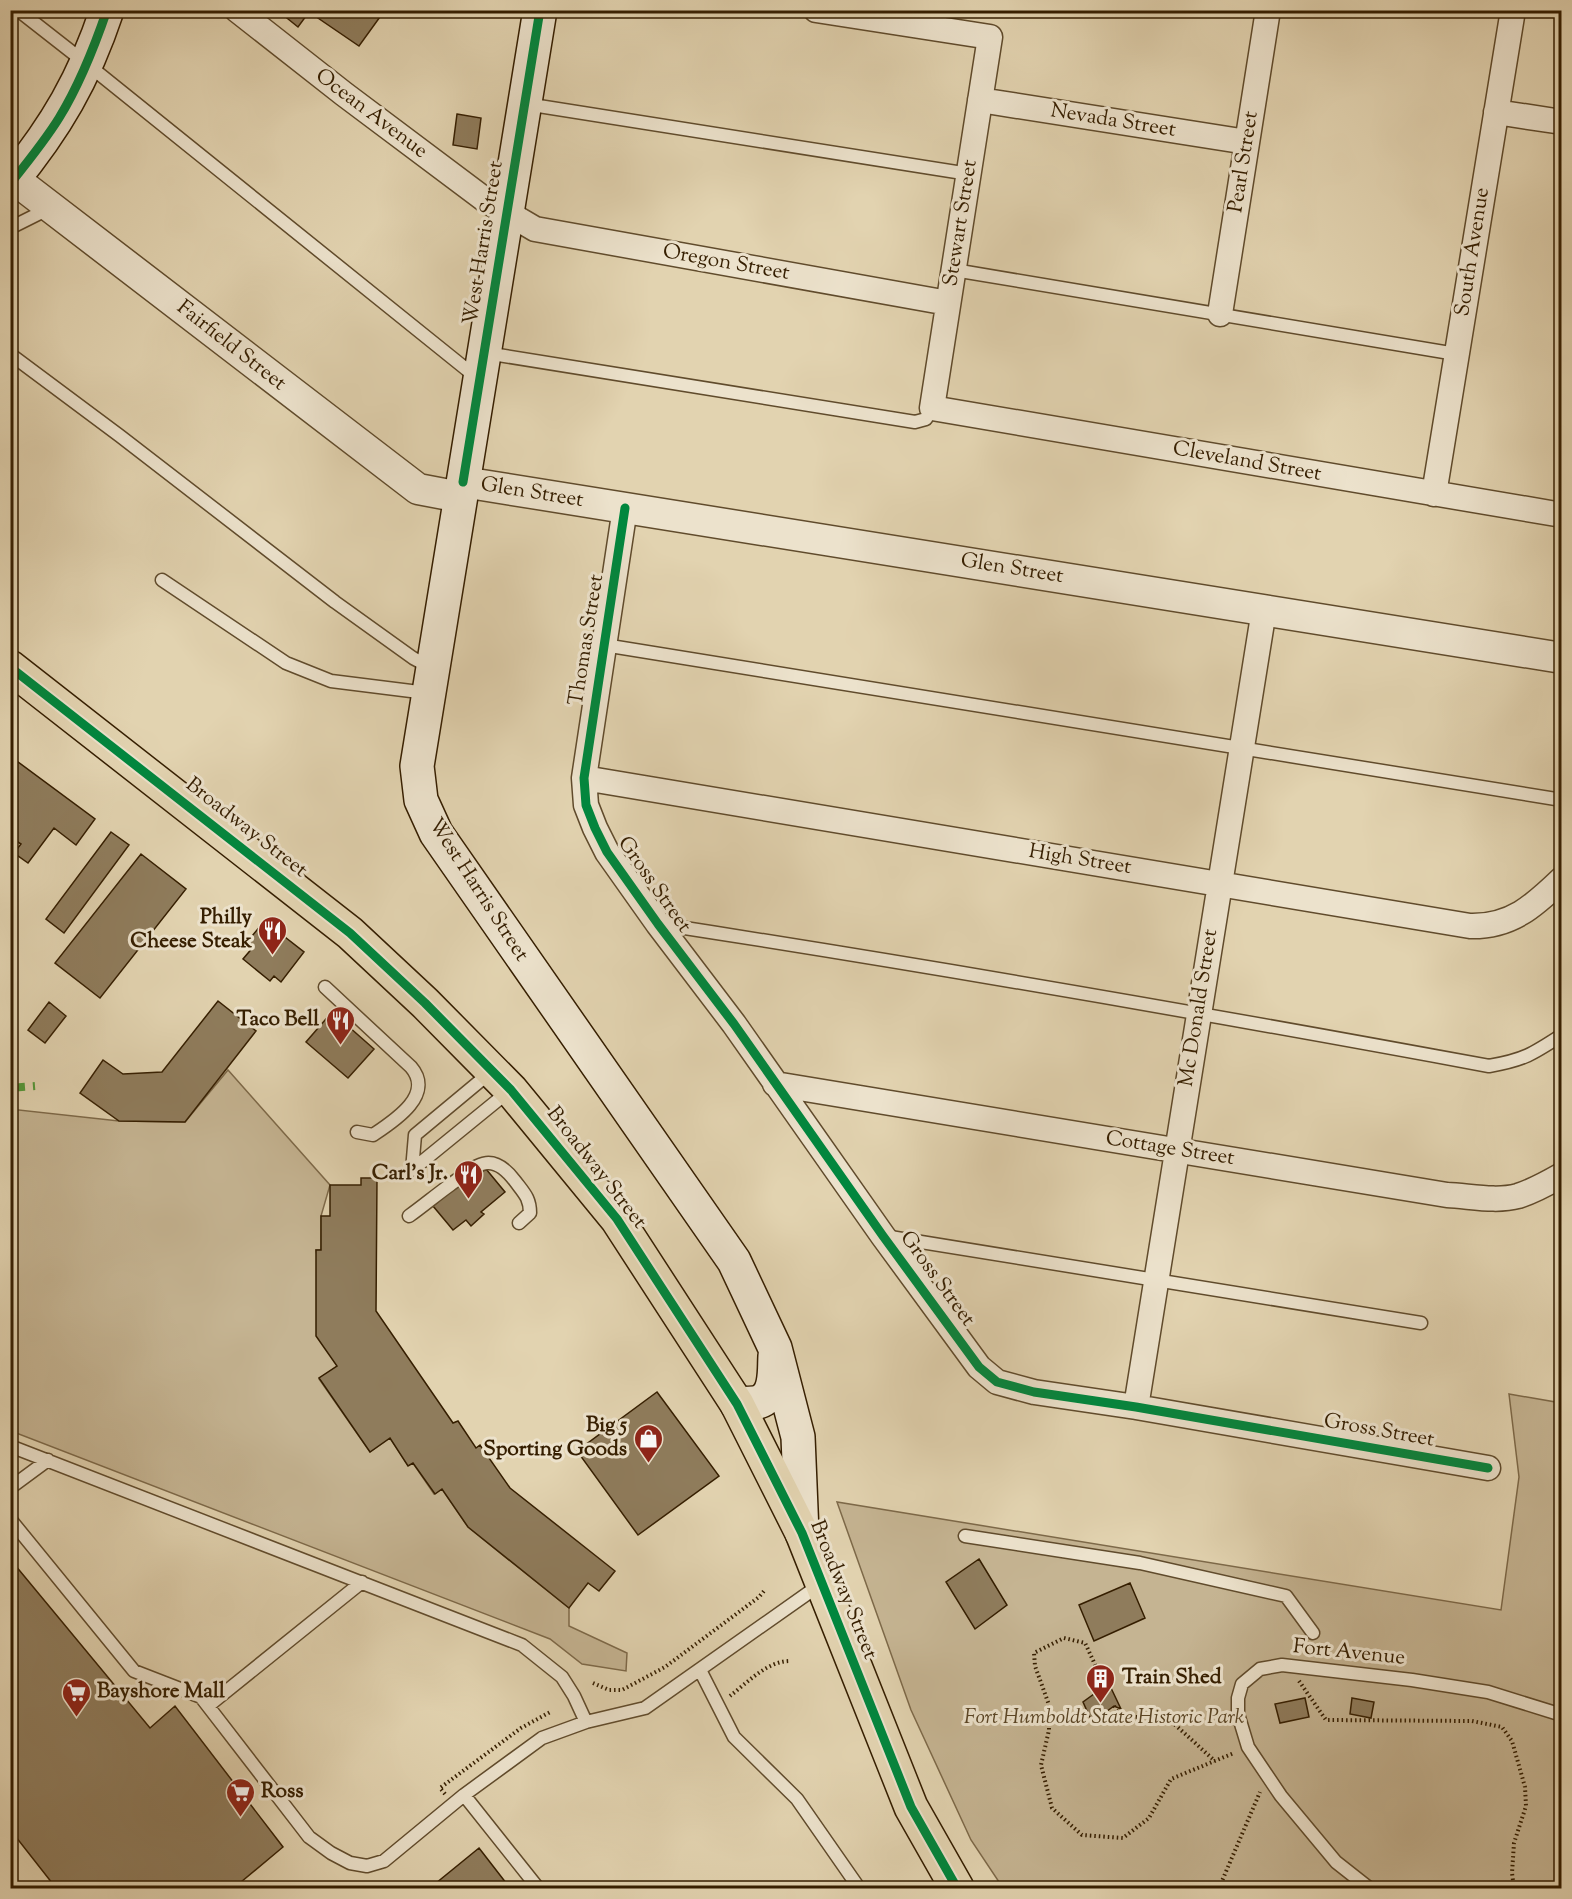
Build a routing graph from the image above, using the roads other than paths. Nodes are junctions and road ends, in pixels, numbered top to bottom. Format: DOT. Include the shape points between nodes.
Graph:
graph roads {
  1 [pos="18,10"];
  2 [pos="107,10"];
  3 [pos="237,10"];
  4 [pos="540,10"];
  5 [pos="816,10"];
  6 [pos="1268,10"];
  7 [pos="1513,10"];
  8 [pos="87,64"];
  9 [pos="980,100"];
  10 [pos="525,104"];
  11 [pos="1496,112"];
  12 [pos="1562,122"];
  13 [pos="1247,142"];
  14 [pos="969,174"];
  15 [pos="12,179"];
  16 [pos="51,207"];
  17 [pos="508,213"];
  18 [pos="10,228"];
  19 [pos="954,270"];
  20 [pos="948,303"];
  21 [pos="1220,314"];
  22 [pos="10,354"];
  23 [pos="1456,354"];
  24 [pos="482,366"];
  25 [pos="932,408"];
  26 [pos="461,490"];
  27 [pos="1434,494"];
  28 [pos="625,508"];
  29 [pos="1562,515"];
  30 [pos="162,580"];
  31 [pos="1264,610"];
  32 [pos="604,645"];
  33 [pos="1562,657"];
  34 [pos="10,667"];
  35 [pos="430,680"];
  36 [pos="1242,748"];
  37 [pos="584,778"];
  38 [pos="1562,800"];
  39 [pos="1562,879"];
  40 [pos="1220,884"];
  41 [pos="658,924"];
  42 [pos="325,987"];
  43 [pos="1198,1012"];
  44 [pos="1562,1035"];
  45 [pos="502,1080"];
  46 [pos="775,1084"];
  47 [pos="357,1132"];
  48 [pos="1176,1150"];
  49 [pos="1562,1175"];
  50 [pos="409,1216"];
  51 [pos="519,1222"];
  52 [pos="883,1236"];
  53 [pos="1156,1281"];
  54 [pos="1421,1323"];
  55 [pos="775,1348"];
  56 [pos="737,1404"];
  57 [pos="1136,1407"];
  58 [pos="10,1446"];
  59 [pos="48,1460"];
  60 [pos="1488,1468"];
  61 [pos="10,1488"];
  62 [pos="10,1519"];
  63 [pos="802,1533"];
  64 [pos="965,1536"];
  65 [pos="362,1582"];
  66 [pos="823,1582"];
  67 [pos="1313,1633"];
  68 [pos="700,1670"];
  69 [pos="208,1706"];
  70 [pos="1562,1715"];
  71 [pos="586,1722"];
  72 [pos="464,1795"];
  73 [pos="10,1884"];
  74 [pos="14,1888"];
  75 [pos="538,1888"];
  76 [pos="860,1888"];
  77 [pos="957,1888"];
  78 [pos="1370,1888"];
  1 -- 8 [label="lane"];
  2 -- 8 [label="main road"];
  3 -- 17 [label="street, Ocean Avenue" via="484,199"];
  4 -- 10 [label="main road, West Harris Street"];
  5 -- 9 [label="street, Stewart Street" via="990,37"];
  6 -- 13 [label="street, Pearl Street"];
  7 -- 11 [label="street, South Avenue"];
  8 -- 15 [label="main road" via="59,117"];
  8 -- 24 [label="lane"];
  9 -- 13 [label="street, Nevada Street"];
  9 -- 14 [label="street, Stewart Street"];
  10 -- 14 [label="lane"];
  10 -- 17 [label="main road, West Harris Street"];
  11 -- 12 [label="street"];
  11 -- 23 [label="street, South Avenue"];
  13 -- 21 [label="street, Pearl Street"];
  14 -- 19 [label="street, Stewart Street"];
  15 -- 16 [label="street, Fairfield Street"];
  16 -- 18 [label="lane"];
  16 -- 26 [label="street, Fairfield Street" via="418,489"];
  17 -- 20 [label="street, Oregon Street" via="535,229"];
  17 -- 24 [label="main road, West Harris Street"];
  19 -- 20 [label="street, Stewart Street"];
  19 -- 21 [label="lane"];
  20 -- 25 [label="street, Stewart Street"];
  21 -- 23 [label="lane"];
  22 -- 35 [label="lane" via="413,658"];
  23 -- 27 [label="street, South Avenue"];
  24 -- 25 [label="lane" via="915,422 926,418"];
  24 -- 26 [label="main road, West Harris Street"];
  25 -- 27 [label="street, Cleveland Street"];
  26 -- 28 [label="street, Glen Street"];
  26 -- 35 [label="main road, West Harris Street"];
  27 -- 29 [label="street, Cleveland Street"];
  28 -- 31 [label="street, Glen Street"];
  28 -- 32 [label="street, Thomas Street"];
  30 -- 35 [label="lane" via="286,663 331,681"];
  31 -- 33 [label="street, Glen Street"];
  31 -- 36 [label="street, Mc Donald Street"];
  32 -- 36 [label="lane"];
  32 -- 37 [label="street, Thomas Street"];
  34 -- 45 [label="highway, Broadway Street" via="350,933"];
  35 -- 55 [label="main road, West Harris Street" via="417,766 422,800 436,833 734,1261"];
  36 -- 38 [label="lane"];
  36 -- 40 [label="street, Mc Donald Street"];
  37 -- 40 [label="street, High Street"];
  37 -- 41 [label="street, Gross Street" via="586,805 595,828"];
  39 -- 40 [label="street, High Street" via="1539,901 1502,923 1487,926"];
  40 -- 43 [label="street, Mc Donald Street"];
  41 -- 43 [label="lane"];
  41 -- 46 [label="street, Gross Street"];
  42 -- 47 [label="lane" via="417,1074 417,1097 373,1135"];
  43 -- 44 [label="lane" via="1489,1066 1533,1054"];
  43 -- 48 [label="street, Mc Donald Street"];
  45 -- 45 [label="lane" via="415,1135 412,1170"];
  45 -- 56 [label="highway, Broadway Street" via="617,1219"];
  46 -- 48 [label="street, Cottage Street"];
  46 -- 52 [label="street, Gross Street"];
  48 -- 49 [label="street, Cottage Street" via="1447,1195 1501,1199 1540,1188"];
  48 -- 53 [label="street, Mc Donald Street"];
  50 -- 51 [label="lane" via="470,1168 493,1163 508,1172 530,1201 530,1213"];
  52 -- 53 [label="lane"];
  52 -- 57 [label="street, Gross Street" via="980,1367 997,1382 1034,1392"];
  53 -- 54 [label="lane"];
  53 -- 57 [label="street, Mc Donald Street"];
  55 -- 56 [label="main road, West Harris Street" via="770,1394 760,1402"];
  55 -- 63 [label="main road, West Harris Street" via="798,1437"];
  56 -- 63 [label="highway, Broadway Street"];
  57 -- 60 [label="street, Gross Street"];
  58 -- 59 [label="lane"];
  59 -- 61 [label="lane"];
  59 -- 65 [label="lane"];
  62 -- 69 [label="lane" via="135,1671 201,1697"];
  63 -- 66 [label="highway, Broadway Street"];
  64 -- 67 [label="lane" via="1140,1563 1286,1596"];
  65 -- 69 [label="lane"];
  65 -- 71 [label="lane" via="522,1645 562,1677"];
  66 -- 68 [label="lane"];
  66 -- 77 [label="highway, Broadway Street" via="911,1807"];
  68 -- 71 [label="lane" via="645,1708"];
  68 -- 76 [label="lane" via="734,1737 797,1798"];
  69 -- 72 [label="lane" via="309,1837 350,1863 367,1866 384,1861"];
  70 -- 78 [label="lane, Fort Avenue" via="1488,1692 1288,1666 1260,1669 1242,1684 1238,1714 1248,1747 1281,1796 1336,1862"];
  71 -- 72 [label="lane" via="542,1738"];
  72 -- 75 [label="lane"];
  73 -- 74 [label="lane"];
}
